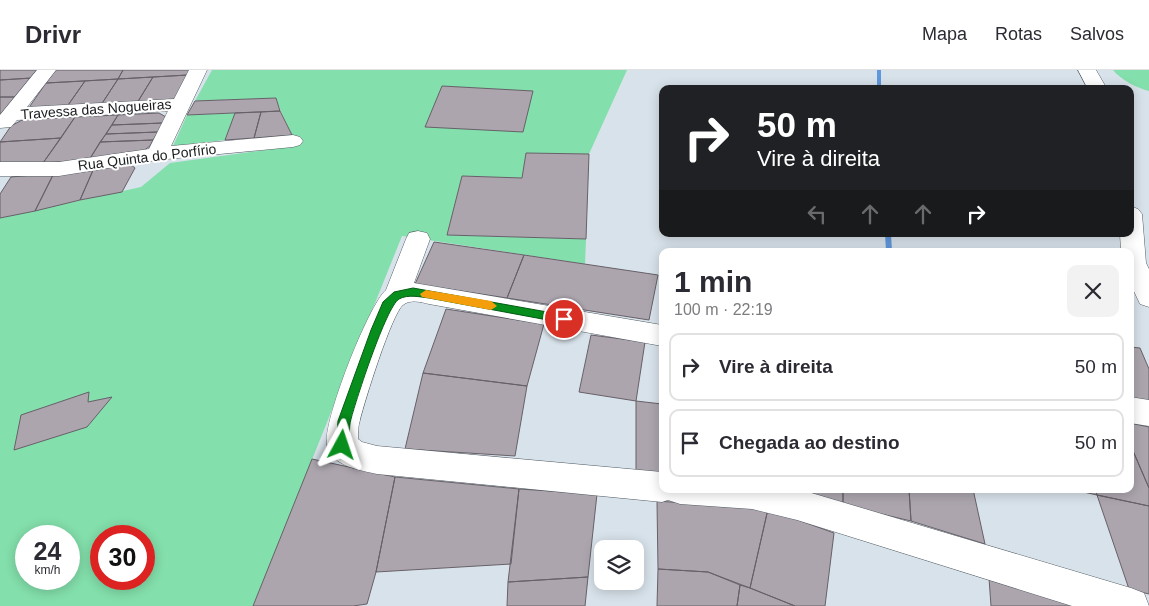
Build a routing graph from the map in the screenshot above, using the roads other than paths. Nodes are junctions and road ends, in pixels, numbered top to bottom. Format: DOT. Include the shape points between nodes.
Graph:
graph roads {
  1 [pos="47,70"];
  2 [pos="198,70"];
  3 [pos="1087,70"];
  4 [pos="1096,85"];
  5 [pos="182,104"];
  6 [pos="6,121"];
  7 [pos="293,141"];
  8 [pos="157,154"];
  9 [pos="0,169"];
  10 [pos="1134,210"];
  11 [pos="1149,212"];
  12 [pos="418,239"];
  13 [pos="1134,263"];
  14 [pos="397,295"];
  15 [pos="1149,297"];
  16 [pos="659,335"];
  17 [pos="1134,411"];
  18 [pos="1149,413"];
  19 [pos="659,487"];
  20 [pos="738,493"];
  21 [pos="1131,606"];
  1 -- 6 [label="street"];
  2 -- 5 [label="street"];
  3 -- 4 [label="street"];
  5 -- 6 [label="street, Travessa das Nogueiras"];
  5 -- 8 [label="street"];
  7 -- 8 [label="street, Rua Quinta do Porfírio"];
  8 -- 9 [label="street, Rua Quinta do Porfírio" via="60,169"];
  10 -- 11 [label="street"];
  12 -- 14 [label="street"];
  13 -- 15 [label="street"];
  14 -- 16 [label="street" via="429,294"];
  14 -- 19 [label="street" via="384,312 344,421 342,445 353,454 377,460"];
  17 -- 18 [label="street"];
  20 -- 21 [label="street" via="797,504"];
}
